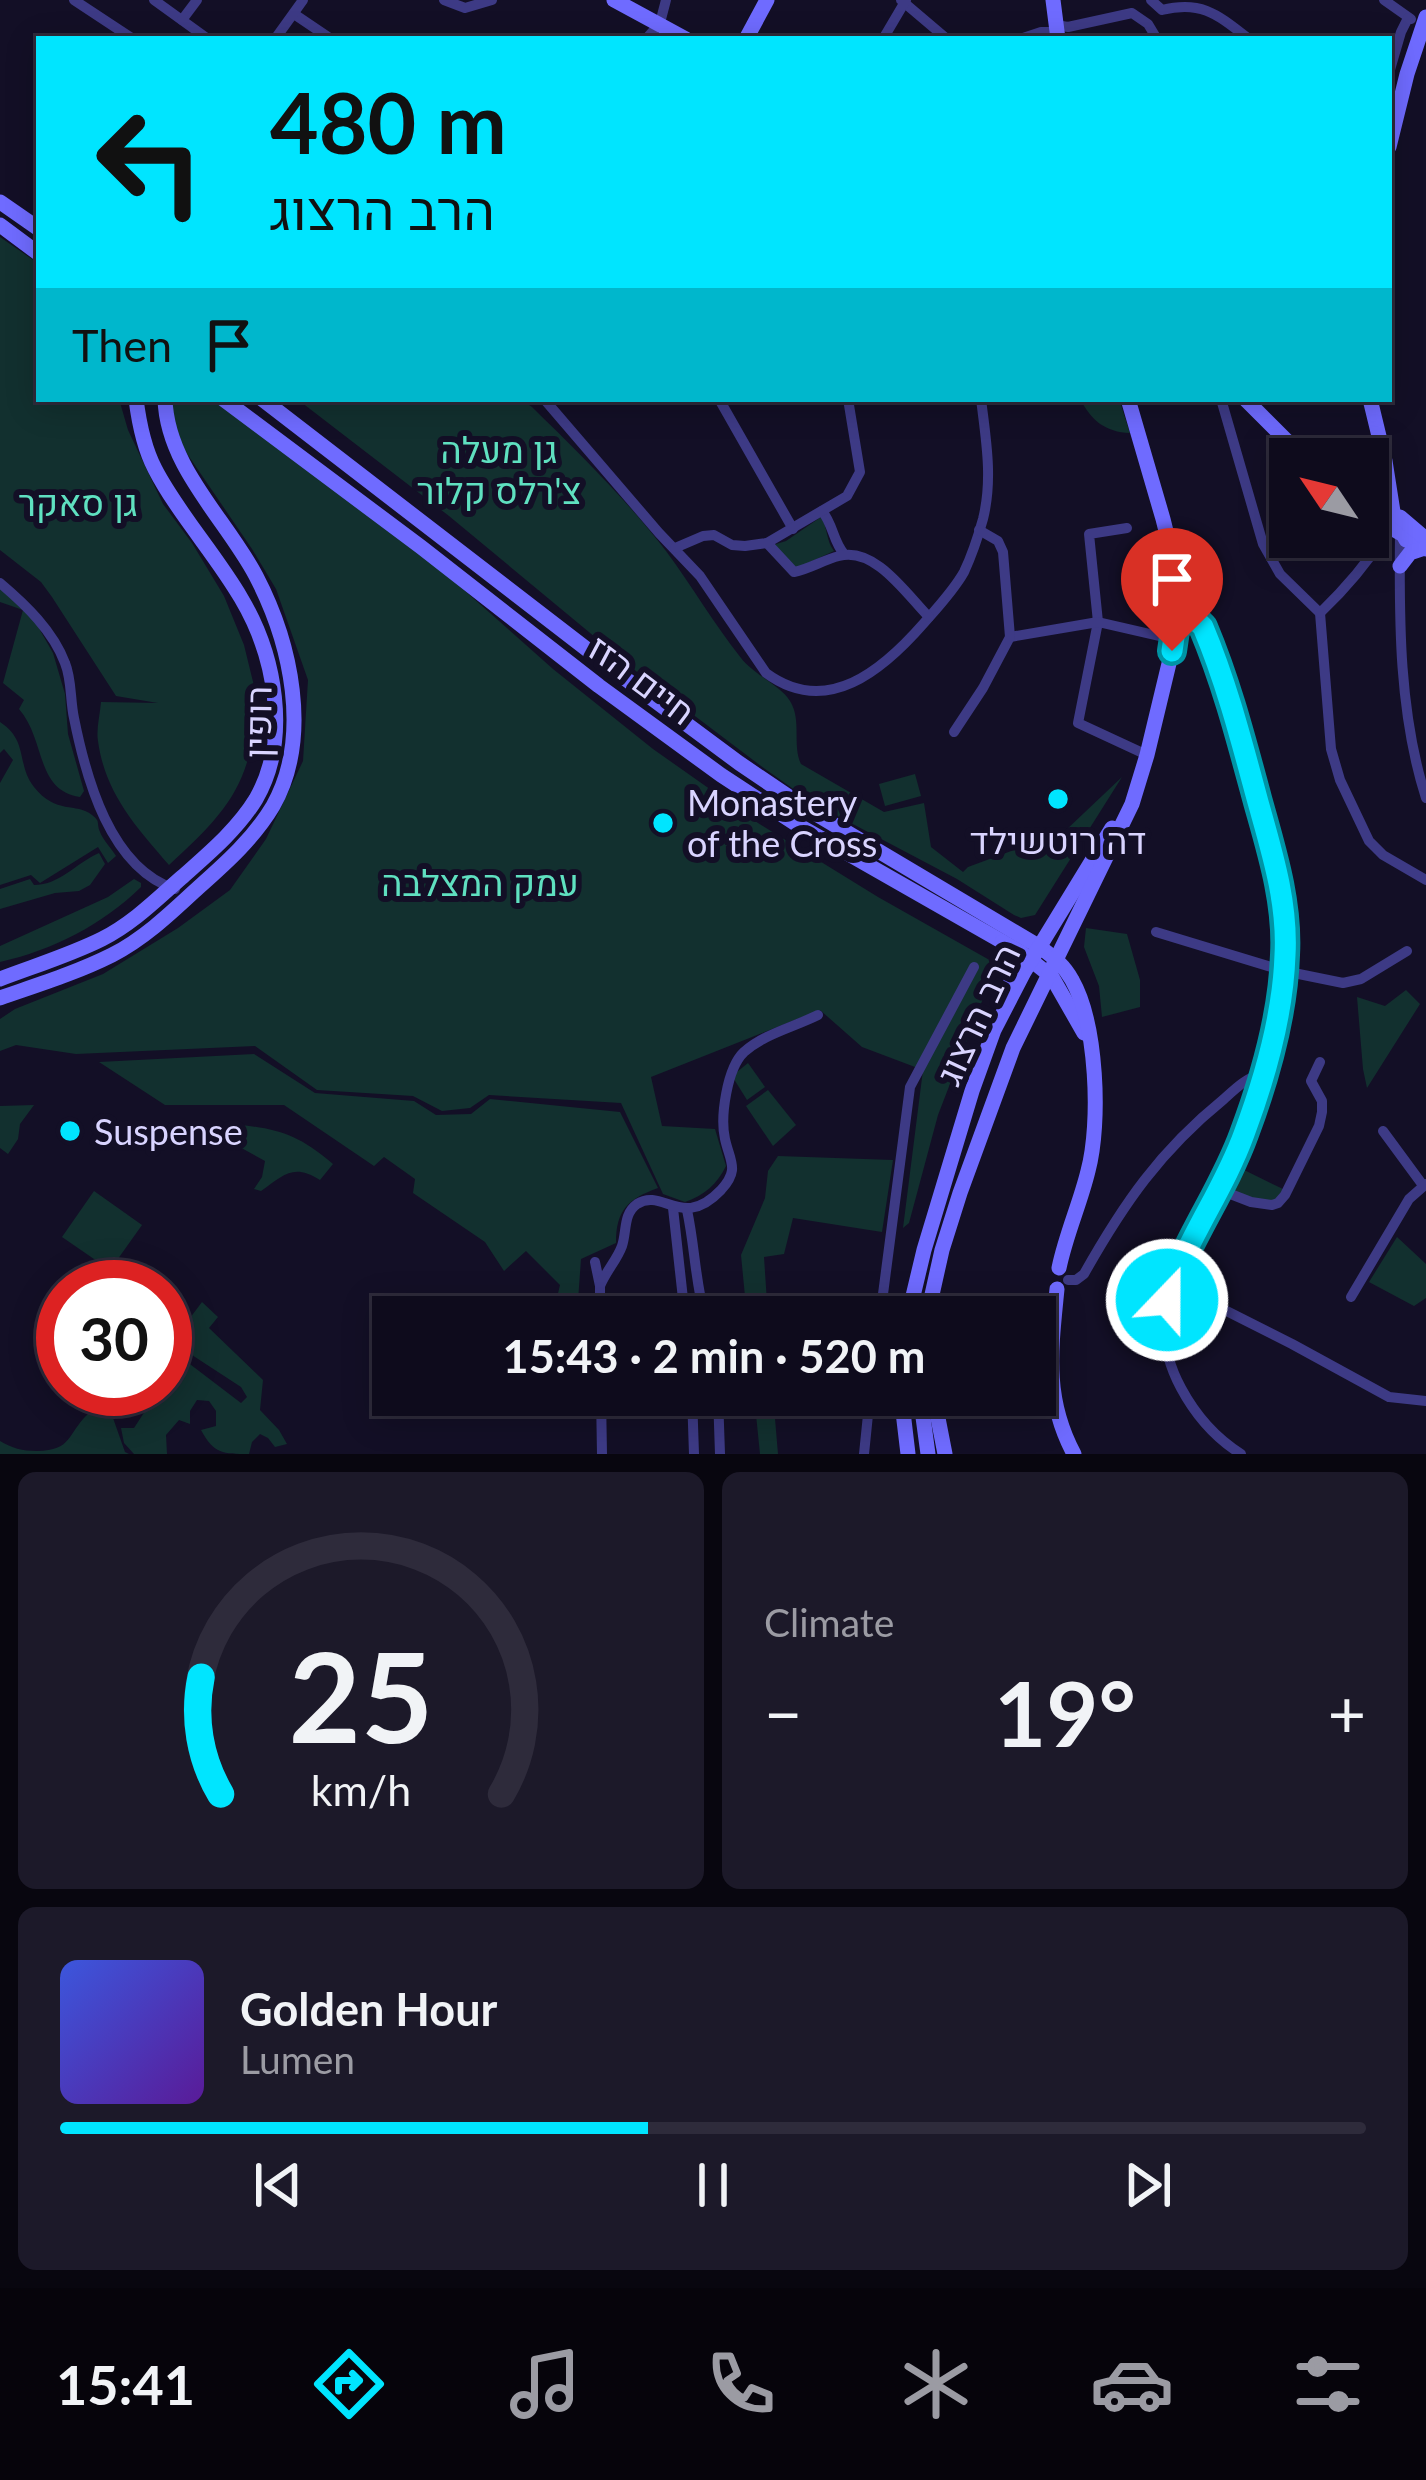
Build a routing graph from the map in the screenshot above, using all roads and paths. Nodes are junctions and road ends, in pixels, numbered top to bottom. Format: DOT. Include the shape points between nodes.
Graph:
graph roads {
  1 [pos="74,0"];
  2 [pos="154,0"];
  3 [pos="196,0"];
  4 [pos="303,0"];
  5 [pos="444,0"];
  6 [pos="491,0"];
  7 [pos="614,0"];
  8 [pos="666,0"];
  9 [pos="767,0"];
  10 [pos="1053,0"];
  11 [pos="1146,0"];
  12 [pos="1384,0"];
  13 [pos="904,1"];
  14 [pos="1162,10"];
  15 [pos="1132,13"];
  16 [pos="294,14"];
  17 [pos="182,20"];
  18 [pos="1419,20"];
  19 [pos="660,23"];
  20 [pos="1148,24"];
  21 [pos="1057,32"];
  22 [pos="128,36"];
  23 [pos="204,36"];
  24 [pos="277,36"];
  25 [pos="327,36"];
  26 [pos="649,36"];
  27 [pos="681,36"];
  28 [pos="748,36"];
  29 [pos="885,36"];
  30 [pos="944,36"];
  31 [pos="1155,36"];
  32 [pos="1245,36"];
  33 [pos="1392,63"];
  34 [pos="1392,135"];
  35 [pos="0,202"];
  36 [pos="0,225"];
  37 [pos="36,227"];
  38 [pos="36,252"];
  39 [pos="133,402"];
  40 [pos="227,402"];
  41 [pos="266,402"];
  42 [pos="547,402"];
  43 [pos="721,402"];
  44 [pos="849,402"];
  45 [pos="981,402"];
  46 [pos="1129,402"];
  47 [pos="1222,402"];
  48 [pos="1248,402"];
  49 [pos="1371,402"];
  50 [pos="166,403"];
  51 [pos="1284,438"];
  52 [pos="1379,438"];
  53 [pos="1389,488"];
  54 [pos="1389,491"];
  55 [pos="821,512"];
  56 [pos="1389,525"];
  57 [pos="1127,528"];
  58 [pos="1395,528"];
  59 [pos="793,529"];
  60 [pos="979,530"];
  61 [pos="766,543"];
  62 [pos="1426,544"];
  63 [pos="675,548"];
  64 [pos="844,554"];
  65 [pos="1400,566"];
  66 [pos="0,583"];
  67 [pos="1320,613"];
  68 [pos="929,617"];
  69 [pos="1098,622"];
  70 [pos="1170,628"];
  71 [pos="1010,637"];
  72 [pos="954,732"];
  73 [pos="1147,755"];
  74 [pos="1426,798"];
  75 [pos="1426,878"];
  76 [pos="170,888"];
  77 [pos="192,893"];
  78 [pos="1058,916"];
  79 [pos="1070,932"];
  80 [pos="1156,932"];
  81 [pos="1006,934"];
  82 [pos="1407,951"];
  83 [pos="1036,954"];
  84 [pos="1052,966"];
  85 [pos="974,967"];
  86 [pos="1284,971"];
  87 [pos="1,993"];
  88 [pos="1012,996"];
  89 [pos="1075,1001"];
  90 [pos="818,1015"];
  91 [pos="1320,1061"];
  92 [pos="1263,1074"];
  93 [pos="992,1103"];
  94 [pos="1383,1131"];
  95 [pos="1424,1184"];
  96 [pos="1220,1190"];
  97 [pos="673,1208"];
  98 [pos="687,1210"];
  99 [pos="595,1262"];
  100 [pos="1174,1277"];
  101 [pos="1067,1278"];
  102 [pos="600,1286"];
  103 [pos="1186,1290"];
  104 [pos="1168,1295"];
  105 [pos="600,1296"];
  106 [pos="683,1296"];
  107 [pos="699,1296"];
  108 [pos="883,1296"];
  109 [pos="913,1296"];
  110 [pos="932,1296"];
  111 [pos="1351,1297"];
  112 [pos="1426,1401"];
  113 [pos="602,1416"];
  114 [pos="693,1416"];
  115 [pos="719,1416"];
  116 [pos="868,1416"];
  117 [pos="904,1416"];
  118 [pos="923,1416"];
  119 [pos="938,1416"];
  120 [pos="602,1454"];
  121 [pos="694,1454"];
  122 [pos="721,1454"];
  123 [pos="864,1454"];
  124 [pos="908,1454"];
  125 [pos="928,1454"];
  126 [pos="945,1454"];
  127 [pos="1074,1454"];
  128 [pos="1241,1454"];
  1 -- 22 [label="street"];
  2 -- 17 [label="street"];
  3 -- 17 [label="street"];
  4 -- 16 [label="street"];
  5 -- 6 [label="street" via="465,8"];
  7 -- 19 [label="street"];
  8 -- 19 [label="street"];
  9 -- 28 [label="street"];
  10 -- 21 [label="street"];
  11 -- 14 [label="street"];
  11 -- 15 [label="street"];
  12 -- 18 [label="street"];
  13 -- 29 [label="street"];
  13 -- 30 [label="street"];
  14 -- 20 [label="street"];
  14 -- 32 [label="street" via="1198,6"];
  15 -- 20 [label="street"];
  15 -- 21 [label="street"];
  16 -- 24 [label="street"];
  16 -- 25 [label="street"];
  17 -- 23 [label="street"];
  18 -- 33 [label="street" via="1401,32"];
  18 -- 34 [label="street"];
  19 -- 26 [label="street"];
  19 -- 27 [label="street"];
  20 -- 31 [label="street"];
  35 -- 37 [label="street"];
  36 -- 38 [label="street"];
  39 -- 76 [label="street, רופין" via="156,472 247,609 276,707 258,796"];
  40 -- 81 [label="street, חיים הזז" via="721,775"];
  41 -- 81 [label="street, חיים הזז" via="739,763"];
  42 -- 63 [label="street"];
  43 -- 59 [label="street"];
  44 -- 55 [label="street" via="858,480"];
  45 -- 60 [label="street" via="989,471"];
  46 -- 70 [label="street, הרב הרצוג" via="1176,571"];
  47 -- 67 [label="street" via="1263,544 1280,574"];
  48 -- 51 [label="street"];
  49 -- 52 [label="street"];
  50 -- 77 [label="street, רופין" via="179,456 268,600 294,706 274,805"];
  53 -- 58 [label="street"];
  54 -- 58 [label="street"];
  55 -- 59 [label="street"];
  55 -- 64 [label="street"];
  56 -- 58 [label="street"];
  57 -- 69 [label="street" via="1089,534"];
  58 -- 62 [label="street"];
  58 -- 65 [label="street"];
  58 -- 67 [label="street"];
  59 -- 61 [label="street"];
  60 -- 68 [label="street" via="963,572"];
  60 -- 71 [label="street" via="1003,552"];
  61 -- 63 [label="street" via="732,544 714,535"];
  61 -- 64 [label="street" via="794,572"];
  62 -- 65 [label="street"];
  63 -- 68 [label="street" via="766,673 808,692 869,675"];
  64 -- 68 [label="street" via="882,569"];
  65 -- 74 [label="street" via="1406,711"];
  66 -- 76 [label="street" via="52,638 68,669 76,730 106,825 125,854"];
  67 -- 75 [label="street" via="1330,749 1340,780 1370,841"];
  69 -- 70 [label="street"];
  69 -- 71 [label="street"];
  69 -- 73 [label="street" via="1078,723"];
  70 -- 73 [label="street, הרב הרצוג" via="1172,651"];
  70 -- 86 [label="street" via="1203,627 1228,695 1279,880"];
  71 -- 72 [label="street"];
  73 -- 78 [label="street, הרב הרצוג"];
  73 -- 79 [label="street, הרב הרצוג" via="1126,819"];
  76 -- 77 [label="street"];
  76 -- 87 [label="street, רופין" via="104,939"];
  77 -- 87 [label="street, רופין" via="112,955"];
  78 -- 81 [label="street"];
  78 -- 83 [label="street, הרב הרצוג"];
  79 -- 84 [label="street, הרב הרצוג"];
  79 -- 89 [label="street"];
  80 -- 86 [label="street"];
  81 -- 83 [label="street, חיים הזז"];
  81 -- 88 [label="street"];
  82 -- 86 [label="street" via="1343,983"];
  83 -- 84 [label="street, חיים הזז"];
  83 -- 88 [label="street, הרב הרצוג"];
  84 -- 89 [label="street" via="1070,975"];
  84 -- 93 [label="street, הרב הרצוג"];
  85 -- 108 [label="street" via="910,1087"];
  86 -- 92 [label="street"];
  88 -- 109 [label="street, הרב הרצוג" via="971,1091"];
  89 -- 93 [label="street" via="1041,1009"];
  89 -- 101 [label="street" via="1087,1021 1095,1089 1093,1146 1071,1219"];
  90 -- 98 [label="street" via="760,1040 735,1061 724,1125 730,1176"];
  91 -- 96 [label="street" via="1311,1081 1322,1100 1318,1126 1285,1195 1262,1204"];
  92 -- 96 [label="street"];
  92 -- 101 [label="street" via="1208,1111 1158,1160"];
  93 -- 110 [label="street, הרב הרצוג"];
  94 -- 95 [label="street"];
  95 -- 111 [label="street"];
  96 -- 100 [label="street"];
  97 -- 98 [label="street"];
  97 -- 102 [label="street" via="652,1200 635,1205"];
  97 -- 106 [label="street"];
  98 -- 107 [label="street"];
  99 -- 102 [label="street"];
  100 -- 103 [label="street"];
  100 -- 104 [label="street"];
  101 -- 127 [label="street" via="1052,1342 1051,1393"];
  102 -- 105 [label="street"];
  103 -- 104 [label="street"];
  103 -- 112 [label="street" via="1389,1397"];
  104 -- 128 [label="street" via="1163,1333 1175,1377 1205,1426"];
  113 -- 120 [label="street"];
  114 -- 121 [label="street"];
  115 -- 122 [label="street"];
  116 -- 123 [label="street"];
  117 -- 124 [label="street"];
  118 -- 125 [label="street"];
  119 -- 126 [label="street"];
}
